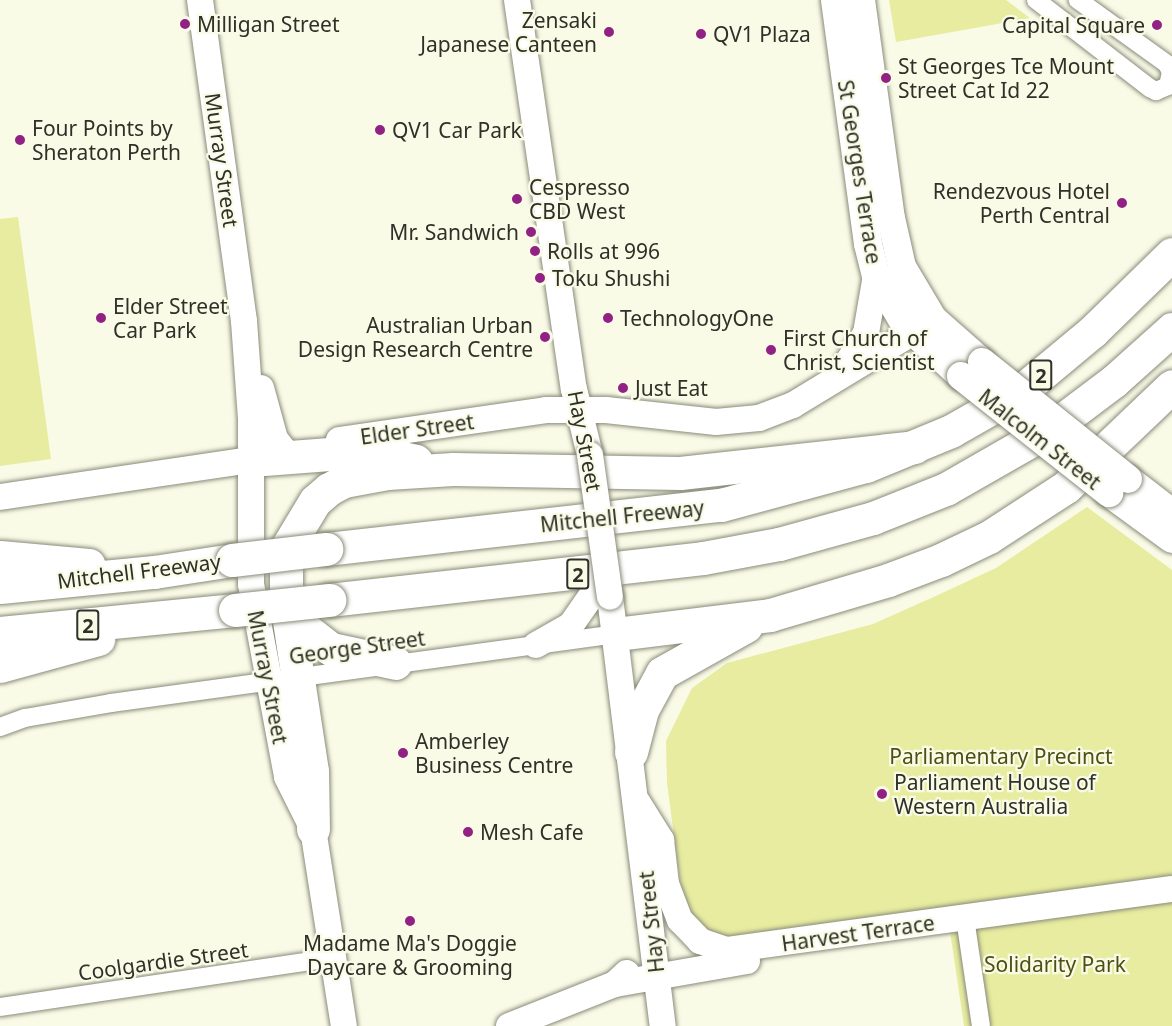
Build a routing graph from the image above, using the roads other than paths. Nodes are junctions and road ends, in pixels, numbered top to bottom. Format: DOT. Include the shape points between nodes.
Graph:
graph roads {
  1 [pos="200,0"];
  2 [pos="517,0"];
  3 [pos="835,0"];
  4 [pos="861,0"];
  5 [pos="1036,0"];
  6 [pos="1078,0"];
  7 [pos="1172,254"];
  8 [pos="876,275"];
  9 [pos="923,326"];
  10 [pos="1172,329"];
  11 [pos="831,383"];
  12 [pos="1172,386"];
  13 [pos="579,410"];
  14 [pos="915,447"];
  15 [pos="278,455"];
  16 [pos="453,469"];
  17 [pos="1119,486"];
  18 [pos="0,497"];
  19 [pos="1172,513"];
  20 [pos="1172,539"];
  21 [pos="0,557"];
  22 [pos="154,572"];
  23 [pos="0,587"];
  24 [pos="600,597"];
  25 [pos="286,602"];
  26 [pos="770,615"];
  27 [pos="175,618"];
  28 [pos="0,633"];
  29 [pos="616,634"];
  30 [pos="536,645"];
  31 [pos="396,663"];
  32 [pos="0,666"];
  33 [pos="284,680"];
  34 [pos="0,727"];
  35 [pos="631,752"];
  36 [pos="638,803"];
  37 [pos="313,829"];
  38 [pos="1172,889"];
  39 [pos="1172,903"];
  40 [pos="966,925"];
  41 [pos="653,948"];
  42 [pos="333,958"];
  43 [pos="656,975"];
  44 [pos="615,984"];
  45 [pos="0,1007"];
  46 [pos="344,1026"];
  47 [pos="509,1026"];
  48 [pos="663,1026"];
  49 [pos="981,1026"];
  1 -- 15 [label="street, Murray Street" via="244,321"];
  2 -- 13 [label="street, Hay Street"];
  3 -- 8 [label="main road, St Georges Terrace" via="868,244"];
  4 -- 9 [label="main road, St Georges Terrace" via="895,242"];
  5 -- 6 [label="street" via="1150,88 1163,90 1168,86 1171,72 1167,64"];
  7 -- 14 [label="highway, Mitchell Freeway / 2" via="1093,331 1021,391"];
  8 -- 9 [label="main road, St Georges Terrace" via="896,314"];
  8 -- 11 [label="street, Elder Street" via="863,340"];
  9 -- 11 [label="street, Elder Street"];
  9 -- 17 [label="main road, Malcolm Street, bridge"];
  10 -- 27 [label="highway, 2, bridge" via="1114,381 1049,430 946,489 873,518 779,544 703,558"];
  11 -- 13 [label="street, Elder Street" via="793,405 735,422"];
  12 -- 26 [label="highway" via="1065,487 989,537 888,580"];
  13 -- 15 [label="street, Elder Street" via="546,410"];
  13 -- 24 [label="street, Hay Street, bridge" via="590,455 605,559"];
  14 -- 16 [label="highway" via="680,473"];
  14 -- 22 [label="highway, Mitchell Freeway / 2, bridge" via="838,476 721,505"];
  15 -- 16 [label="highway" via="369,451"];
  15 -- 18 [label="street, Elder Street"];
  15 -- 33 [label="street, Murray Street" via="251,584"];
  16 -- 25 [label="highway" via="387,473 344,481 329,489 315,501 286,549"];
  17 -- 19 [label="main road, Malcolm Street"];
  17 -- 20 [label="main road, Malcolm Street"];
  21 -- 22 [label="highway, 2"];
  22 -- 23 [label="highway, Mitchell Freeway / 2"];
  24 -- 29 [label="street, Hay Street"];
  24 -- 30 [label="street" via="571,625"];
  25 -- 31 [label="highway" via="300,625 331,649"];
  25 -- 33 [label="highway"];
  26 -- 29 [label="highway"];
  26 -- 35 [label="highway" via="709,644 662,673 642,710"];
  27 -- 28 [label="highway, 2"];
  27 -- 32 [label="highway"];
  29 -- 30 [label="street, George Street"];
  29 -- 35 [label="street, Hay Street"];
  30 -- 31 [label="street, George Street"];
  31 -- 33 [label="street, George Street"];
  33 -- 34 [label="street, George Street" via="111,703 25,718"];
  33 -- 37 [label="highway" via="312,771"];
  35 -- 36 [label="street, Hay Street"];
  36 -- 40 [label="street, Harvest Terrace" via="661,840 666,884 677,915 689,932 713,947 740,950"];
  36 -- 41 [label="street, Hay Street"];
  37 -- 42 [label="street"];
  38 -- 40 [label="street, Harvest Terrace"];
  39 -- 40 [label="street, Harvest Terrace"];
  40 -- 43 [label="street, Harvest Terrace"];
  40 -- 49 [label="street"];
  41 -- 43 [label="street, Hay Street"];
  41 -- 44 [label="street, Harvest Terrace"];
  42 -- 45 [label="street, Coolgardie Street"];
  42 -- 46 [label="street"];
  43 -- 44 [label="street, Harvest Terrace"];
  43 -- 48 [label="street, Hay Street"];
  44 -- 47 [label="street, Harvest Terrace"];
}
